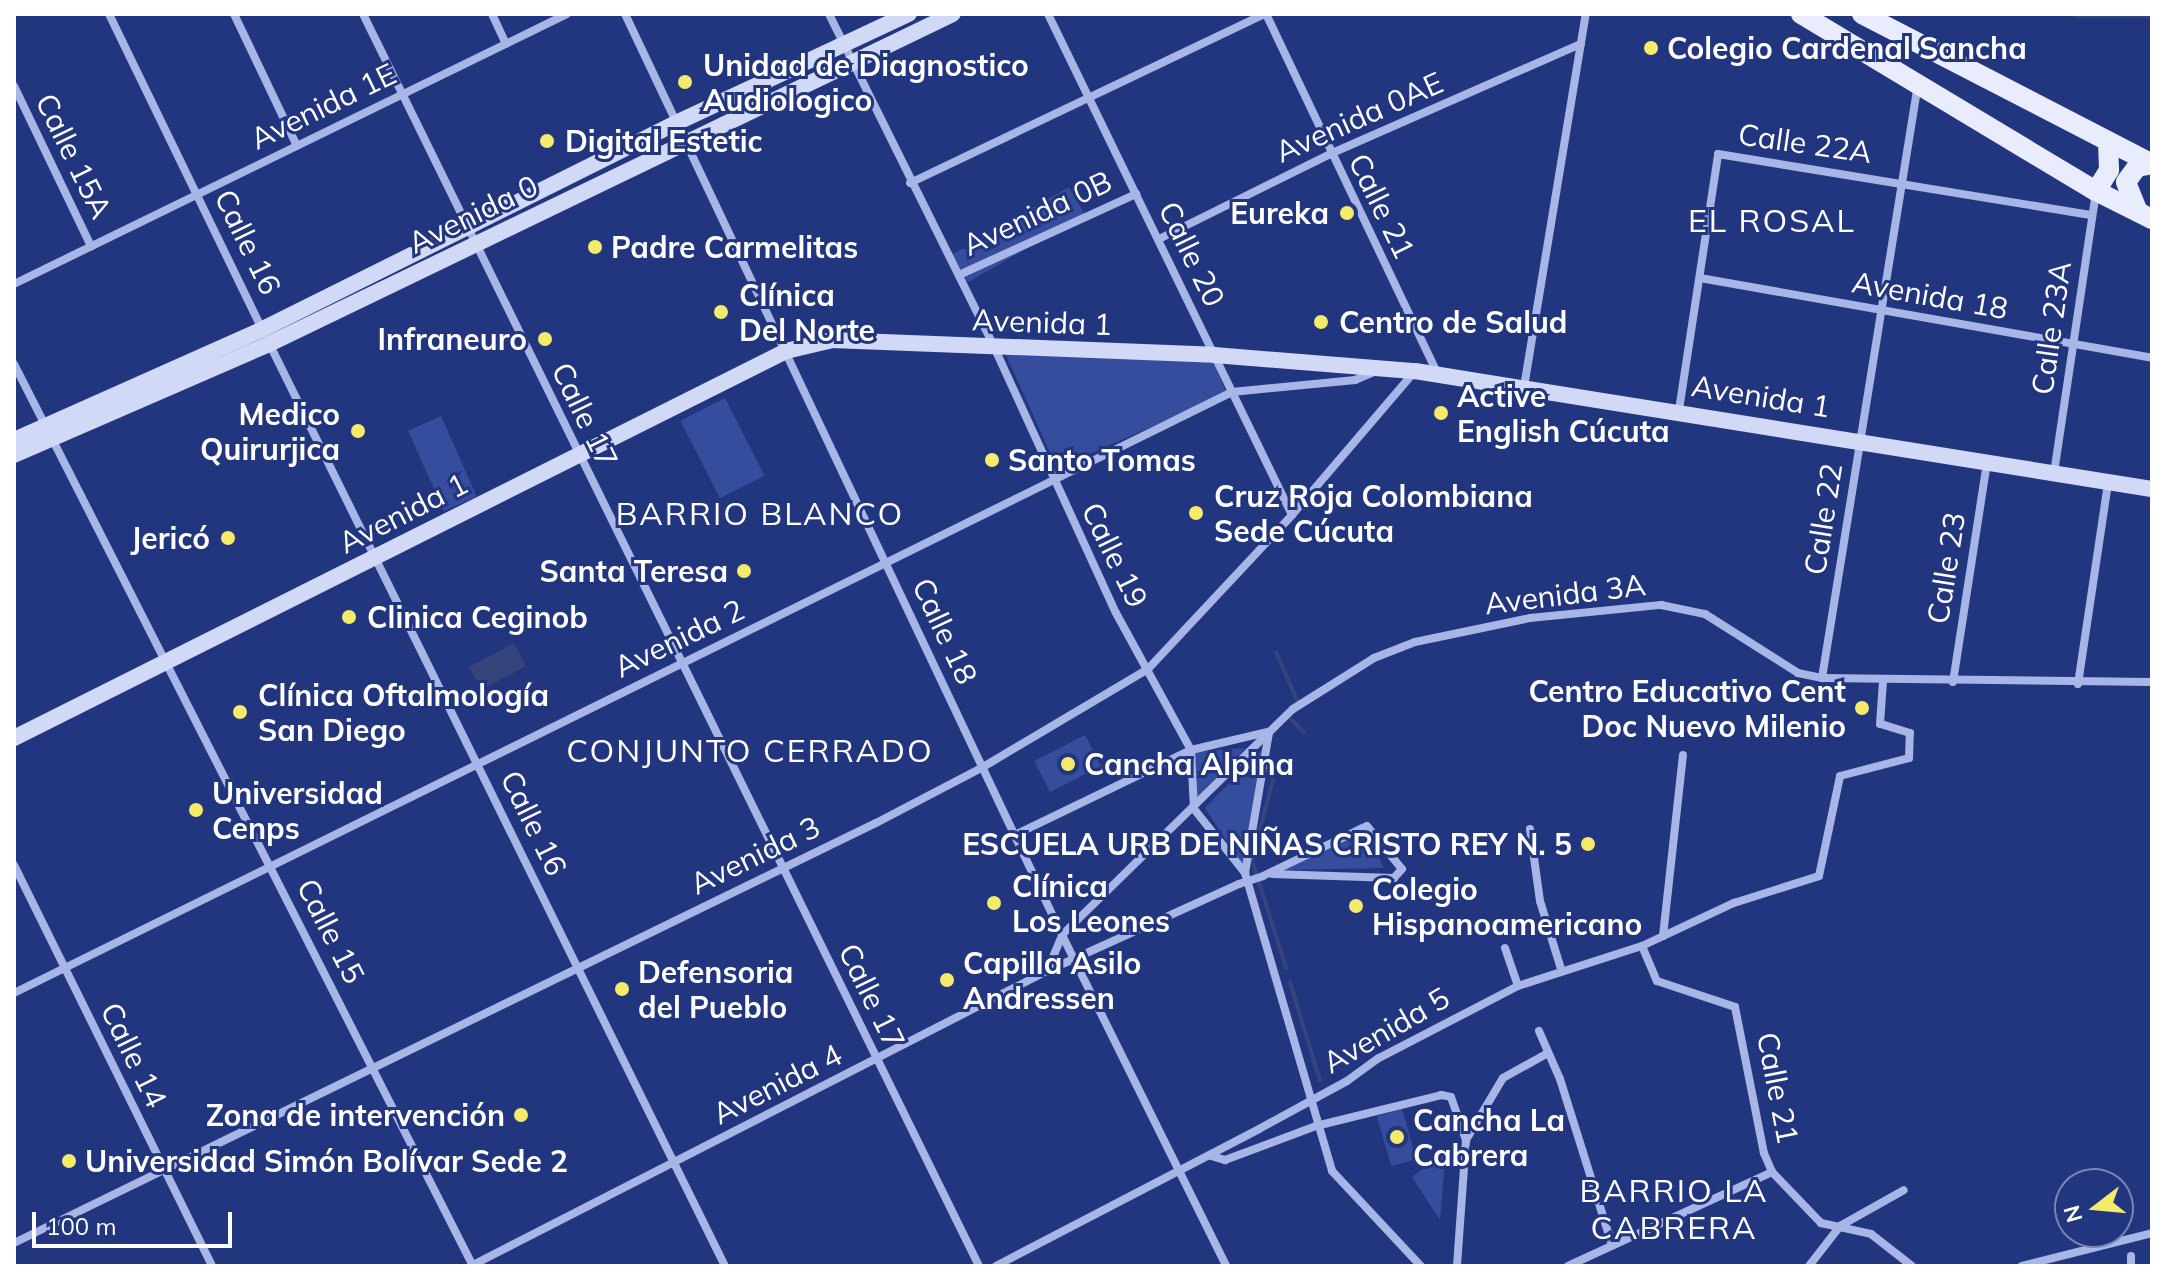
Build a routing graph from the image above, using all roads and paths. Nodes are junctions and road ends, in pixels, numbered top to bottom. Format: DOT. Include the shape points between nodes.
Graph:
graph roads {
  1 [pos="109,14"];
  2 [pos="234,14"];
  3 [pos="363,14"];
  4 [pos="492,14"];
  5 [pos="567,14"];
  6 [pos="625,14"];
  7 [pos="829,14"];
  8 [pos="909,14"];
  9 [pos="953,14"];
  10 [pos="1048,14"];
  11 [pos="1266,14"];
  12 [pos="1586,14"];
  13 [pos="1801,14"];
  14 [pos="1862,14"];
  15 [pos="506,44"];
  16 [pos="1581,44"];
  17 [pos="845,45"];
  18 [pos="853,63"];
  19 [pos="1918,83"];
  20 [pos="14,86"];
  21 [pos="402,95"];
  22 [pos="1089,98"];
  23 [pos="678,122"];
  24 [pos="687,142"];
  25 [pos="2108,145"];
  26 [pos="297,146"];
  27 [pos="1330,154"];
  28 [pos="2152,164"];
  29 [pos="1902,181"];
  30 [pos="910,183"];
  31 [pos="2096,191"];
  32 [pos="198,194"];
  33 [pos="1136,194"];
  34 [pos="2092,215"];
  35 [pos="2145,216"];
  36 [pos="466,226"];
  37 [pos="1159,239"];
  38 [pos="474,244"];
  39 [pos="91,246"];
  40 [pos="959,275"];
  41 [pos="1700,278"];
  42 [pos="14,284"];
  43 [pos="1881,310"];
  44 [pos="266,337"];
  45 [pos="2073,344"];
  46 [pos="995,349"];
  47 [pos="786,351"];
  48 [pos="1214,355"];
  49 [pos="2152,358"];
  50 [pos="14,364"];
  51 [pos="1378,370"];
  52 [pos="1415,371"];
  53 [pos="1437,374"];
  54 [pos="1524,387"];
  55 [pos="1232,392"];
  56 [pos="1679,410"];
  57 [pos="48,433"];
  58 [pos="14,440"];
  59 [pos="1860,441"];
  60 [pos="14,455"];
  61 [pos="578,456"];
  62 [pos="1987,462"];
  63 [pos="2054,473"];
  64 [pos="1052,480"];
  65 [pos="2109,482"];
  66 [pos="2152,489"];
  67 [pos="1292,515"];
  68 [pos="375,558"];
  69 [pos="886,562"];
  70 [pos="166,663"];
  71 [pos="681,664"];
  72 [pos="1148,669"];
  73 [pos="1822,678"];
  74 [pos="1883,681"];
  75 [pos="1953,682"];
  76 [pos="2152,682"];
  77 [pos="2078,684"];
  78 [pos="1269,732"];
  79 [pos="14,738"];
  80 [pos="1191,750"];
  81 [pos="1683,755"];
  82 [pos="478,764"];
  83 [pos="983,767"];
  84 [pos="1194,809"];
  85 [pos="1530,829"];
  86 [pos="1015,835"];
  87 [pos="14,865"];
  88 [pos="271,866"];
  89 [pos="782,869"];
  90 [pos="1245,873"];
  91 [pos="1267,875"];
  92 [pos="1062,935"];
  93 [pos="1663,936"];
  94 [pos="1642,946"];
  95 [pos="1505,948"];
  96 [pos="1074,959"];
  97 [pos="577,967"];
  98 [pos="65,968"];
  99 [pos="1561,969"];
  100 [pos="1047,971"];
  101 [pos="1518,986"];
  102 [pos="14,993"];
  103 [pos="1539,1031"];
  104 [pos="1548,1053"];
  105 [pos="877,1060"];
  106 [pos="374,1067"];
  107 [pos="1316,1126"];
  108 [pos="1466,1140"];
  109 [pos="1211,1156"];
  110 [pos="675,1163"];
  111 [pos="163,1168"];
  112 [pos="1772,1172"];
  113 [pos="1180,1173"];
  114 [pos="1904,1190"];
  115 [pos="1840,1226"];
  116 [pos="2152,1233"];
  117 [pos="14,1243"];
  118 [pos="1612,1245"];
  119 [pos="212,1266"];
  120 [pos="472,1266"];
  121 [pos="725,1266"];
  122 [pos="979,1266"];
  123 [pos="996,1266"];
  124 [pos="1226,1266"];
  125 [pos="1421,1266"];
  126 [pos="1457,1266"];
  127 [pos="1568,1266"];
  128 [pos="1809,1266"];
  129 [pos="1912,1266"];
  130 [pos="2022,1266"];
  1 -- 32 [label="street, Calle 16"];
  2 -- 26 [label="street"];
  3 -- 21 [label="street, Calle 17"];
  4 -- 15 [label="street"];
  5 -- 15 [label="street, Avenida 1E"];
  6 -- 23 [label="street, Calle 18"];
  7 -- 17 [label="street, Calle 19"];
  8 -- 17 [label="street, Avenida 0"];
  9 -- 18 [label="street, Avenida 0"];
  10 -- 22 [label="street, Calle 20"];
  11 -- 22 [label="street"];
  11 -- 27 [label="street, Calle 21"];
  12 -- 16 [label="street"];
  13 -- 19 [label="main road"];
  14 -- 25 [label="main road"];
  15 -- 21 [label="street, Avenida 1E"];
  16 -- 27 [label="street, Avenida 0AE"];
  16 -- 54 [label="street"];
  17 -- 18 [label="street, Calle 19"];
  17 -- 23 [label="street, Avenida 0"];
  18 -- 24 [label="street, Avenida 0"];
  18 -- 30 [label="street, Calle 19"];
  19 -- 29 [label="street, Calle 22"];
  19 -- 31 [label="main road"];
  20 -- 39 [label="street, Calle 15A"];
  21 -- 26 [label="street, Avenida 1E"];
  21 -- 36 [label="street, Calle 17"];
  22 -- 30 [label="street"];
  22 -- 33 [label="street, Calle 20"];
  23 -- 24 [label="street, Calle 18"];
  23 -- 36 [label="street, Avenida 0"];
  24 -- 38 [label="street, Avenida 0"];
  24 -- 47 [label="street, Calle 18"];
  25 -- 28 [label="main road"];
  25 -- 31 [label="main road" via="2109,170"];
  26 -- 32 [label="street, Avenida 1E"];
  27 -- 37 [label="street, Avenida 0AE"];
  27 -- 53 [label="street, Calle 21"];
  28 -- 35 [label="main road" via="2137,167 2126,182"];
  29 -- 34 [label="street, Calle 22A"];
  29 -- 41 [label="street, Calle 22A" via="1718,154"];
  29 -- 43 [label="street, Calle 22"];
  30 -- 40 [label="street, Calle 19"];
  31 -- 34 [label="street, Calle 23A"];
  31 -- 35 [label="main road"];
  32 -- 39 [label="street, Avenida 1E"];
  32 -- 44 [label="street, Calle 16"];
  33 -- 37 [label="street, Calle 20"];
  33 -- 40 [label="street, Avenida 0B"];
  34 -- 45 [label="street, Calle 23A"];
  36 -- 38 [label="street, Calle 17"];
  36 -- 44 [label="street, Avenida 0"];
  37 -- 48 [label="street, Calle 20"];
  38 -- 44 [label="street, Avenida 0"];
  38 -- 61 [label="street, Calle 17"];
  39 -- 42 [label="street, Avenida 1E"];
  40 -- 46 [label="street, Calle 19"];
  41 -- 43 [label="street, Avenida 18"];
  41 -- 56 [label="street, Calle 22A"];
  43 -- 45 [label="street, Avenida 18"];
  43 -- 59 [label="street, Calle 22"];
  44 -- 57 [label="street, Avenida 0"];
  44 -- 68 [label="street, Calle 16"];
  45 -- 49 [label="street, Avenida 18"];
  45 -- 63 [label="street, Calle 23A"];
  46 -- 47 [label="street, Avenida 1" via="832,340"];
  46 -- 48 [label="street, Avenida 1"];
  46 -- 64 [label="street, Calle 19"];
  47 -- 61 [label="street, Avenida 1"];
  47 -- 69 [label="street, Calle 18"];
  48 -- 51 [label="street, Avenida 1"];
  48 -- 55 [label="street, Calle 20"];
  50 -- 57 [label="street, Calle 15"];
  51 -- 52 [label="street, Avenida 1"];
  51 -- 55 [label="street, Avenida 2" via="1355,380"];
  52 -- 53 [label="street, Avenida 1"];
  52 -- 67 [label="street, Avenida 3"];
  53 -- 54 [label="street, Avenida 1"];
  54 -- 56 [label="street, Avenida 1"];
  55 -- 64 [label="street, Avenida 2"];
  55 -- 67 [label="street, Calle 20"];
  56 -- 59 [label="street, Avenida 1"];
  57 -- 58 [label="street, Avenida 0"];
  57 -- 60 [label="street, Avenida 0"];
  57 -- 70 [label="street, Calle 15"];
  59 -- 62 [label="street, Avenida 1"];
  59 -- 73 [label="street, Calle 22"];
  61 -- 68 [label="street, Avenida 1"];
  61 -- 71 [label="street, Calle 17"];
  62 -- 63 [label="street, Avenida 1"];
  62 -- 75 [label="street, Calle 23"];
  63 -- 65 [label="street, Avenida 1"];
  64 -- 69 [label="street, Avenida 2"];
  64 -- 72 [label="street, Calle 19"];
  65 -- 66 [label="street, Avenida 1"];
  65 -- 77 [label="street"];
  67 -- 72 [label="street, Avenida 3"];
  68 -- 70 [label="street, Avenida 1"];
  68 -- 82 [label="street, Calle 16"];
  69 -- 71 [label="street, Avenida 2"];
  69 -- 83 [label="street, Calle 18"];
  70 -- 79 [label="street, Avenida 1"];
  70 -- 88 [label="street, Calle 15"];
  71 -- 82 [label="street, Avenida 2"];
  71 -- 89 [label="street, Calle 17"];
  72 -- 80 [label="street, Calle 19"];
  72 -- 83 [label="street, Avenida 3"];
  73 -- 74 [label="street, Avenida 3A"];
  73 -- 78 [label="street, Avenida 3A" via="1798,673 1739,632 1689,608 1596,609 1401,647 1315,691"];
  74 -- 75 [label="street, Avenida 3A"];
  74 -- 93 [label="street, Avenida 5" via="1880,724 1910,733 1909,758 1840,776 1819,876 1747,898"];
  75 -- 77 [label="street, Avenida 3A"];
  76 -- 77 [label="street, Avenida 3A"];
  78 -- 80 [label="street, Avenida 3A"];
  78 -- 84 [label="street"];
  78 -- 90 [label="street"];
  80 -- 84 [label="street, Calle 19"];
  80 -- 86 [label="street, Avenida 3A"];
  81 -- 93 [label="street"];
  82 -- 88 [label="street, Avenida 2"];
  82 -- 97 [label="street, Calle 16"];
  83 -- 86 [label="street, Calle 18"];
  83 -- 89 [label="street, Avenida 3"];
  84 -- 90 [label="street"];
  84 -- 92 [label="street"];
  85 -- 99 [label="street" via="1540,901"];
  86 -- 92 [label="street, Calle 18"];
  87 -- 98 [label="street, Calle 14"];
  88 -- 98 [label="street, Avenida 2"];
  88 -- 106 [label="street, Calle 15"];
  89 -- 97 [label="street, Avenida 3"];
  89 -- 105 [label="street, Calle 17"];
  90 -- 107 [label="street"];
  91 -- 91 [label="street, Avenida 4" via="1367,826 1400,863 1397,877"];
  91 -- 96 [label="street, Avenida 4, bridge"];
  92 -- 96 [label="street, Calle 18"];
  92 -- 100 [label="street"];
  93 -- 94 [label="street, Avenida 5"];
  94 -- 99 [label="street, Avenida 5"];
  94 -- 112 [label="street, Calle 21" via="1657,981 1735,1007"];
  95 -- 101 [label="street"];
  96 -- 100 [label="street, Avenida 4"];
  96 -- 113 [label="street, Calle 18"];
  97 -- 106 [label="street, Avenida 3"];
  97 -- 110 [label="street, Calle 16"];
  98 -- 102 [label="street, Avenida 2"];
  98 -- 111 [label="street, Calle 14"];
  99 -- 101 [label="street, Avenida 5"];
  100 -- 105 [label="street, Avenida 4"];
  101 -- 109 [label="street, Avenida 5, bridge" via="1379,1058"];
  103 -- 104 [label="street"];
  104 -- 108 [label="street" via="1503,1078"];
  104 -- 118 [label="street"];
  105 -- 110 [label="street, Avenida 4"];
  105 -- 122 [label="street, Calle 17"];
  106 -- 111 [label="street, Avenida 3"];
  106 -- 120 [label="street, Calle 15"];
  107 -- 108 [label="street" via="1441,1095 1455,1102"];
  107 -- 109 [label="street" via="1225,1160"];
  107 -- 125 [label="street" via="1332,1171"];
  108 -- 126 [label="street"];
  109 -- 113 [label="street, Avenida 5"];
  110 -- 120 [label="street, Avenida 4"];
  110 -- 121 [label="street, Calle 16"];
  111 -- 117 [label="street, Avenida 3"];
  111 -- 119 [label="street, Calle 14"];
  112 -- 115 [label="street, Calle 21" via="1821,1223"];
  112 -- 118 [label="street"];
  113 -- 123 [label="street, Avenida 5"];
  113 -- 124 [label="street, Calle 18"];
  114 -- 115 [label="street"];
  115 -- 128 [label="street"];
  115 -- 129 [label="street, Calle 21" via="1871,1234"];
  116 -- 130 [label="street"];
  118 -- 127 [label="street"];
}
